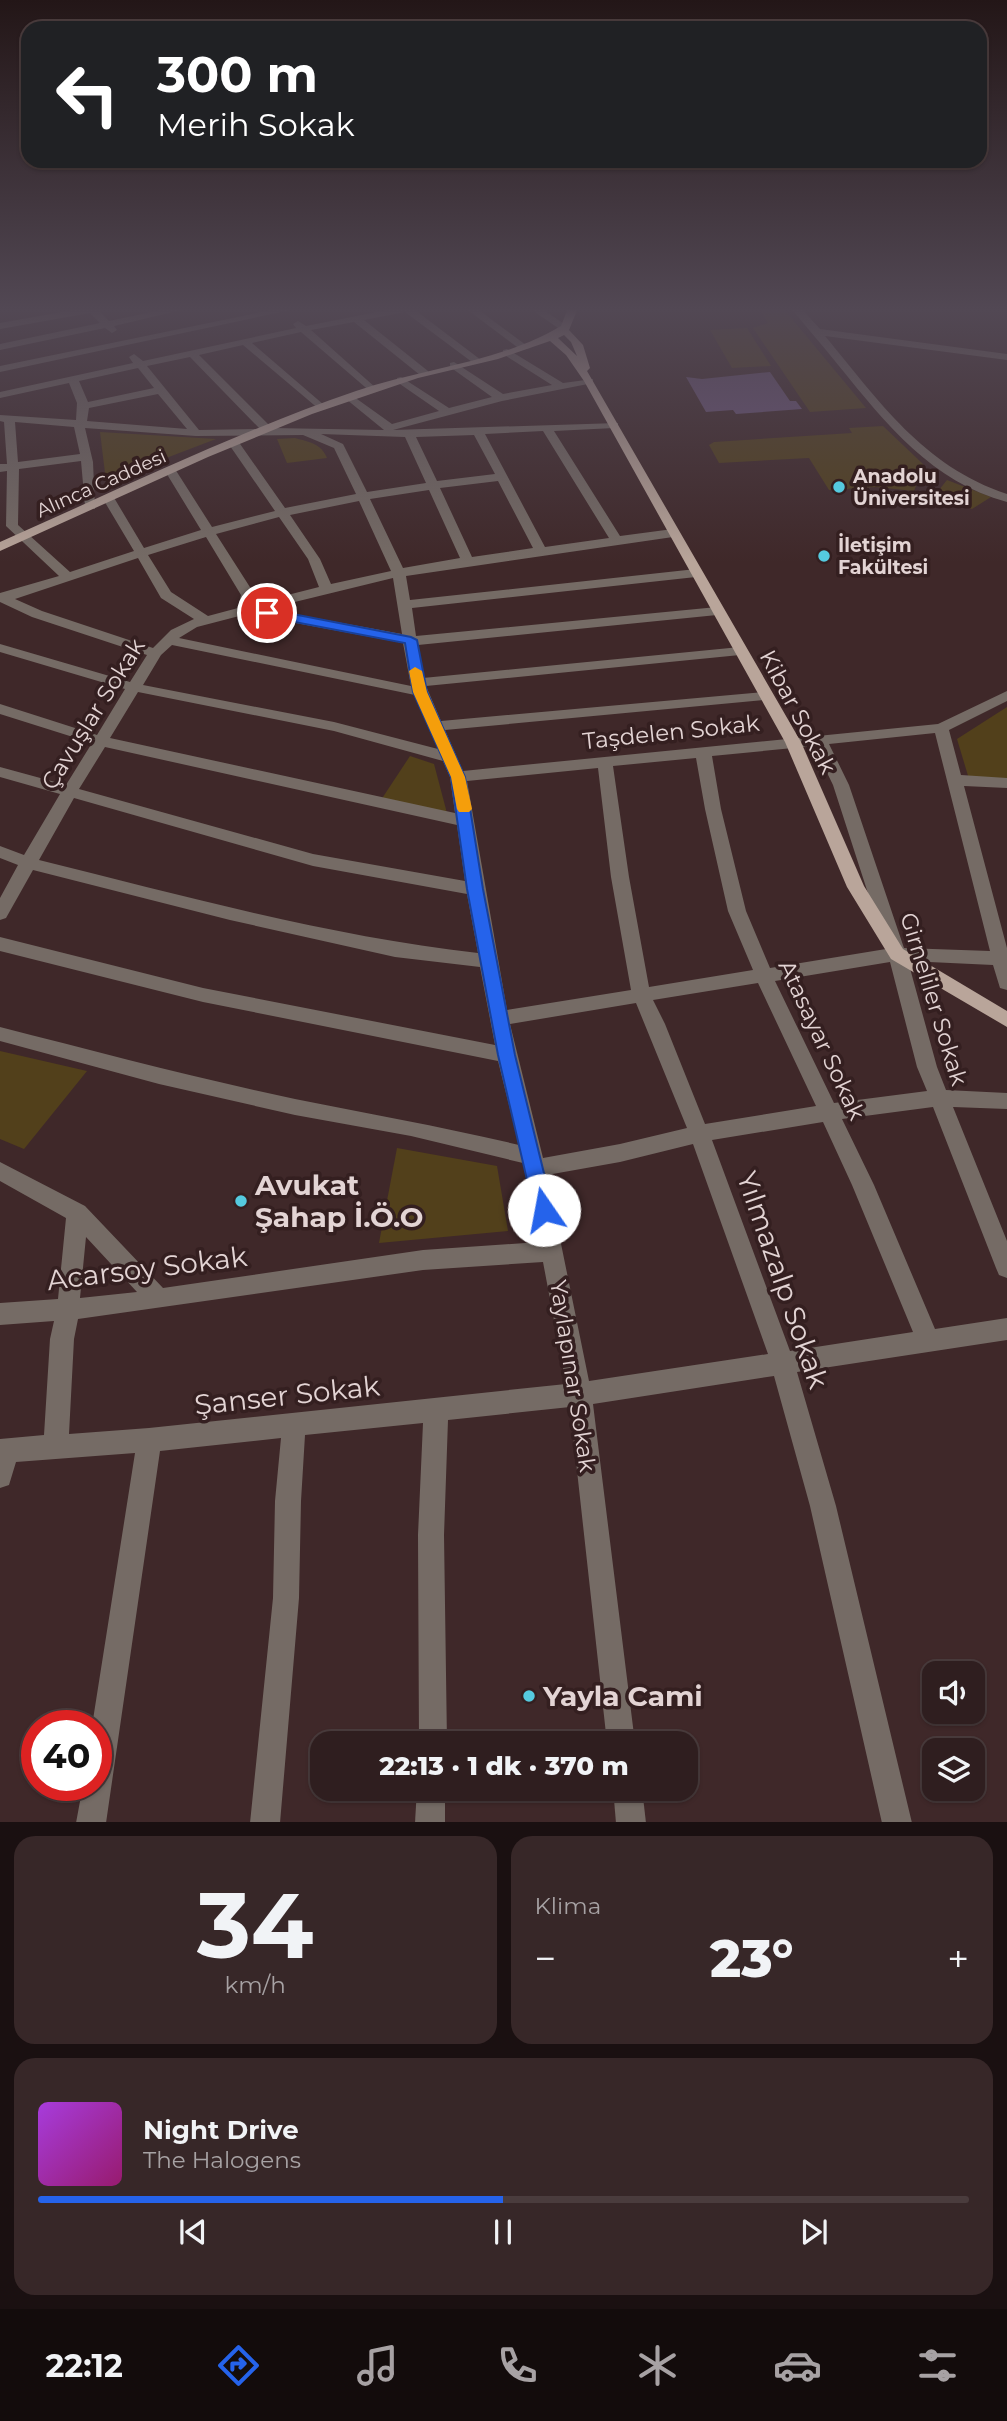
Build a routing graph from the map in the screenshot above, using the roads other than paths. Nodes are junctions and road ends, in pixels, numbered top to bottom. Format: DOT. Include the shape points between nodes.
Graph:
graph roads {
  1 [pos="79,393"];
  2 [pos="147,393"];
  3 [pos="164,393"];
  4 [pos="227,393"];
  5 [pos="304,393"];
  6 [pos="362,393"];
  7 [pos="420,393"];
  8 [pos="494,393"];
  9 [pos="526,393"];
  10 [pos="596,393"];
  11 [pos="869,393"];
  12 [pos="350,397"];
  13 [pos="501,398"];
  14 [pos="85,406"];
  15 [pos="320,407"];
  16 [pos="447,412"];
  17 [pos="4,419"];
  18 [pos="614,425"];
  19 [pos="79,426"];
  20 [pos="389,427"];
  21 [pos="547,429"];
  22 [pos="261,431"];
  23 [pos="478,431"];
  24 [pos="306,432"];
  25 [pos="196,433"];
  26 [pos="371,433"];
  27 [pos="409,434"];
  28 [pos="234,443"];
  29 [pos="86,457"];
  30 [pos="7,467"];
  31 [pos="172,471"];
  32 [pos="502,477"];
  33 [pos="433,485"];
  34 [pos="362,495"];
  35 [pos="1007,498"];
  36 [pos="109,499"];
  37 [pos="91,506"];
  38 [pos="281,513"];
  39 [pos="209,532"];
  40 [pos="673,533"];
  41 [pos="21,537"];
  42 [pos="617,541"];
  43 [pos="0,547"];
  44 [pos="541,551"];
  45 [pos="142,553"];
  46 [pos="468,561"];
  47 [pos="399,573"];
  48 [pos="696,573"];
  49 [pos="69,578"];
  50 [pos="326,589"];
  51 [pos="2,597"];
  52 [pos="405,604"];
  53 [pos="244,609"];
  54 [pos="717,611"];
  55 [pos="205,620"];
  56 [pos="169,640"];
  57 [pos="411,640"];
  58 [pos="0,648"];
  59 [pos="740,651"];
  60 [pos="155,653"];
  61 [pos="136,687"];
  62 [pos="419,687"];
  63 [pos="1007,695"];
  64 [pos="765,696"];
  65 [pos="0,709"];
  66 [pos="435,726"];
  67 [pos="941,727"];
  68 [pos="101,741"];
  69 [pos="793,742"];
  70 [pos="820,742"];
  71 [pos="703,751"];
  72 [pos="449,758"];
  73 [pos="605,762"];
  74 [pos="0,772"];
  75 [pos="458,777"];
  76 [pos="955,780"];
  77 [pos="1007,783"];
  78 [pos="70,793"];
  79 [pos="466,821"];
  80 [pos="0,852"];
  81 [pos="29,863"];
  82 [pos="475,889"];
  83 [pos="0,914"];
  84 [pos="0,944"];
  85 [pos="897,954"];
  86 [pos="1004,958"];
  87 [pos="490,961"];
  88 [pos="764,976"];
  89 [pos="1007,983"];
  90 [pos="640,995"];
  91 [pos="500,1018"];
  92 [pos="1007,1020"];
  93 [pos="0,1034"];
  94 [pos="506,1055"];
  95 [pos="939,1098"];
  96 [pos="1007,1101"];
  97 [pos="830,1112"];
  98 [pos="699,1134"];
  99 [pos="533,1162"];
  100 [pos="0,1171"];
  101 [pos="77,1213"];
  102 [pos="552,1251"];
  103 [pos="1007,1268"];
  104 [pos="158,1298"];
  105 [pos="68,1311"];
  106 [pos="0,1314"];
  107 [pos="1007,1329"];
  108 [pos="928,1341"];
  109 [pos="780,1363"];
  110 [pos="580,1394"];
  111 [pos="436,1409"];
  112 [pos="294,1425"];
  113 [pos="149,1440"];
  114 [pos="56,1447"];
  115 [pos="3,1450"];
  116 [pos="0,1476"];
  117 [pos="433,1731"];
  118 [pos="620,1731"];
  119 [pos="431,1801"];
  120 [pos="629,1801"];
  121 [pos="91,1822"];
  122 [pos="265,1822"];
  123 [pos="430,1822"];
  124 [pos="631,1822"];
  125 [pos="897,1822"];
  1 -- 14 [label="street"];
  2 -- 14 [label="street"];
  3 -- 25 [label="street"];
  4 -- 22 [label="street"];
  5 -- 15 [label="street"];
  6 -- 12 [label="main road, Alınca Caddesi"];
  7 -- 16 [label="street"];
  8 -- 13 [label="street"];
  9 -- 13 [label="street"];
  10 -- 18 [label="main road, Kibar Sokak"];
  11 -- 35 [label="street" via="928,457 960,478"];
  12 -- 15 [label="main road, Alınca Caddesi"];
  12 -- 20 [label="street"];
  13 -- 16 [label="street"];
  14 -- 19 [label="street"];
  15 -- 22 [label="main road, Alınca Caddesi"];
  16 -- 20 [label="street"];
  17 -- 19 [label="street"];
  17 -- 30 [label="street"];
  18 -- 21 [label="street"];
  18 -- 40 [label="main road, Kibar Sokak"];
  19 -- 25 [label="street"];
  19 -- 29 [label="street"];
  20 -- 26 [label="street"];
  21 -- 23 [label="street"];
  21 -- 42 [label="street"];
  22 -- 24 [label="street"];
  22 -- 25 [label="street"];
  22 -- 28 [label="main road, Alınca Caddesi"];
  23 -- 27 [label="street"];
  23 -- 32 [label="street"];
  24 -- 26 [label="street"];
  24 -- 34 [label="street, Yaylapınar Sokak" via="339,446"];
  26 -- 27 [label="street"];
  27 -- 33 [label="street"];
  28 -- 31 [label="main road, Alınca Caddesi"];
  28 -- 38 [label="street"];
  29 -- 30 [label="street"];
  29 -- 37 [label="street"];
  30 -- 41 [label="street" via="12,526"];
  31 -- 36 [label="main road, Alınca Caddesi"];
  31 -- 39 [label="street"];
  32 -- 33 [label="street"];
  32 -- 44 [label="street"];
  33 -- 34 [label="street"];
  33 -- 46 [label="street"];
  34 -- 38 [label="street"];
  34 -- 47 [label="street, Yaylapınar Sokak"];
  36 -- 37 [label="main road, Alınca Caddesi"];
  36 -- 45 [label="street"];
  37 -- 41 [label="main road, Alınca Caddesi"];
  38 -- 39 [label="street"];
  38 -- 50 [label="street" via="314,559"];
  39 -- 45 [label="street"];
  39 -- 53 [label="street" via="248,595"];
  40 -- 42 [label="street, Çavuşlar Sokak"];
  40 -- 48 [label="main road, Kibar Sokak"];
  41 -- 43 [label="main road, Alınca Caddesi"];
  41 -- 49 [label="street"];
  42 -- 44 [label="street, Çavuşlar Sokak"];
  44 -- 46 [label="street, Çavuşlar Sokak"];
  45 -- 49 [label="street"];
  45 -- 55 [label="street" via="166,595"];
  46 -- 47 [label="street, Çavuşlar Sokak"];
  47 -- 50 [label="street, Çavuşlar Sokak"];
  47 -- 52 [label="street, Yaylapınar Sokak"];
  48 -- 52 [label="street"];
  48 -- 54 [label="main road, Kibar Sokak"];
  49 -- 51 [label="street"];
  50 -- 53 [label="street, Çavuşlar Sokak"];
  51 -- 60 [label="street" via="37,614"];
  52 -- 57 [label="street, Yaylapınar Sokak"];
  53 -- 55 [label="street, Çavuşlar Sokak"];
  53 -- 57 [label="street"];
  54 -- 57 [label="street"];
  54 -- 59 [label="main road, Kibar Sokak"];
  55 -- 56 [label="street, Çavuşlar Sokak"];
  56 -- 60 [label="street, Çavuşlar Sokak"];
  56 -- 62 [label="street"];
  57 -- 62 [label="street, Yaylapınar Sokak"];
  58 -- 61 [label="street"];
  59 -- 62 [label="street"];
  59 -- 64 [label="main road, Kibar Sokak"];
  60 -- 61 [label="street, Çavuşlar Sokak"];
  61 -- 68 [label="street, Çavuşlar Sokak"];
  61 -- 72 [label="street" via="408,744"];
  62 -- 66 [label="street, Yaylapınar Sokak"];
  63 -- 67 [label="street, Taşdelen Sokak"];
  64 -- 66 [label="street"];
  64 -- 69 [label="main road, Kibar Sokak"];
  65 -- 68 [label="street"];
  66 -- 72 [label="street, Yaylapınar Sokak"];
  67 -- 70 [label="street, Taşdelen Sokak"];
  67 -- 76 [label="street"];
  68 -- 78 [label="street, Çavuşlar Sokak"];
  68 -- 79 [label="street"];
  69 -- 70 [label="street, Taşdelen Sokak"];
  69 -- 71 [label="street, Taşdelen Sokak"];
  69 -- 85 [label="main road, Kibar Sokak" via="856,887"];
  70 -- 85 [label="street, Girneliler Sokak" via="841,785"];
  71 -- 73 [label="street, Taşdelen Sokak"];
  71 -- 88 [label="street, Atasayar Sokak" via="737,911"];
  72 -- 75 [label="street, Yaylapınar Sokak"];
  73 -- 75 [label="street, Taşdelen Sokak"];
  73 -- 90 [label="street, Yılmazalp Sokak"];
  74 -- 78 [label="street"];
  75 -- 79 [label="street, Yaylapınar Sokak"];
  76 -- 77 [label="street"];
  76 -- 86 [label="street"];
  78 -- 81 [label="street, Çavuşlar Sokak"];
  78 -- 82 [label="street" via="313,860"];
  79 -- 82 [label="street, Yaylapınar Sokak"];
  80 -- 81 [label="street"];
  81 -- 83 [label="street, Çavuşlar Sokak"];
  81 -- 87 [label="street" via="383,947"];
  82 -- 87 [label="street, Yaylapınar Sokak"];
  84 -- 94 [label="street" via="203,995"];
  85 -- 86 [label="street"];
  85 -- 88 [label="street"];
  85 -- 92 [label="main road, Kibar Sokak"];
  85 -- 95 [label="street, Girneliler Sokak"];
  86 -- 89 [label="street"];
  87 -- 91 [label="street, Yaylapınar Sokak"];
  88 -- 90 [label="street"];
  88 -- 97 [label="street, Atasayar Sokak"];
  90 -- 91 [label="street"];
  90 -- 98 [label="street, Yılmazalp Sokak"];
  91 -- 94 [label="street, Yaylapınar Sokak"];
  93 -- 99 [label="street" via="159,1076 411,1128"];
  94 -- 99 [label="street, Yaylapınar Sokak"];
  95 -- 96 [label="street"];
  95 -- 97 [label="street"];
  95 -- 103 [label="street, Girneliler Sokak"];
  97 -- 98 [label="street"];
  97 -- 108 [label="street, Atasayar Sokak"];
  98 -- 99 [label="street" via="620,1153"];
  98 -- 109 [label="street, Yılmazalp Sokak" via="760,1291"];
  99 -- 102 [label="street, Yaylapınar Sokak"];
  100 -- 101 [label="street"];
  101 -- 104 [label="street"];
  101 -- 105 [label="street"];
  102 -- 104 [label="street, Acarsoy Sokak" via="423,1260"];
  102 -- 110 [label="street, Yaylapınar Sokak"];
  104 -- 105 [label="street, Acarsoy Sokak"];
  105 -- 106 [label="street, Acarsoy Sokak"];
  105 -- 114 [label="street" via="62,1339"];
  107 -- 108 [label="street, Şanser Sokak"];
  108 -- 109 [label="street, Şanser Sokak"];
  109 -- 110 [label="street, Şanser Sokak"];
  109 -- 125 [label="street, Yılmazalp Sokak" via="820,1495"];
  110 -- 111 [label="street, Şanser Sokak"];
  110 -- 118 [label="street, Yaylapınar Sokak"];
  111 -- 112 [label="street, Şanser Sokak"];
  111 -- 117 [label="street" via="430,1535"];
  112 -- 113 [label="street, Şanser Sokak"];
  112 -- 122 [label="street" via="286,1598"];
  113 -- 114 [label="street, Şanser Sokak"];
  113 -- 121 [label="street"];
  114 -- 115 [label="street, Şanser Sokak"];
  115 -- 116 [label="street"];
  119 -- 123 [label="street"];
  120 -- 124 [label="street"];
}
